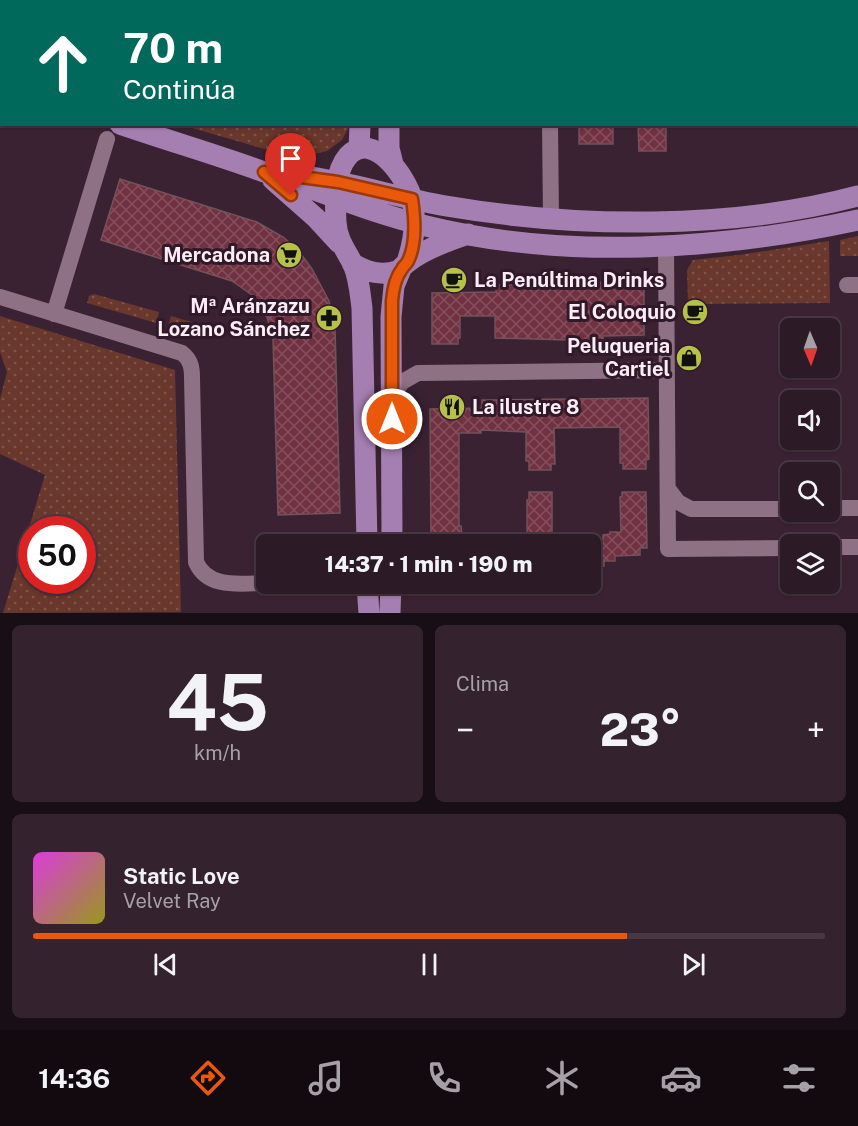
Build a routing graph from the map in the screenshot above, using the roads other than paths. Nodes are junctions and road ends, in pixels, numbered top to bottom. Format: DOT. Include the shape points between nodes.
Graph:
graph roads {
  1 [pos="360,126"];
  2 [pos="388,126"];
  3 [pos="550,126"];
  4 [pos="114,132"];
  5 [pos="354,152"];
  6 [pos="393,164"];
  7 [pos="264,172"];
  8 [pos="337,190"];
  9 [pos="858,196"];
  10 [pos="412,199"];
  11 [pos="551,218"];
  12 [pos="858,220"];
  13 [pos="414,223"];
  14 [pos="468,234"];
  15 [pos="666,245"];
  16 [pos="347,254"];
  17 [pos="405,265"];
  18 [pos="0,297"];
  19 [pos="54,314"];
  20 [pos="391,352"];
  21 [pos="667,370"];
  22 [pos="418,373"];
  23 [pos="392,396"];
  24 [pos="669,490"];
  25 [pos="840,508"];
  26 [pos="858,508"];
  27 [pos="780,509"];
  28 [pos="367,534"];
  29 [pos="392,534"];
  30 [pos="840,547"];
  31 [pos="858,547"];
  32 [pos="780,548"];
  33 [pos="256,583"];
  34 [pos="368,594"];
  35 [pos="391,594"];
  36 [pos="369,613"];
  37 [pos="390,613"];
  1 -- 5 [label="main road"];
  2 -- 6 [label="main road"];
  3 -- 11 [label="street"];
  4 -- 7 [label="main road"];
  4 -- 19 [label="street"];
  5 -- 6 [label="main road" via="369,149"];
  5 -- 7 [label="main road" via="327,163"];
  5 -- 8 [label="main road" via="343,164"];
  6 -- 10 [label="main road"];
  7 -- 8 [label="main road"];
  7 -- 16 [label="main road" via="316,218"];
  8 -- 10 [label="main road"];
  8 -- 13 [label="main road"];
  8 -- 16 [label="main road" via="337,230"];
  9 -- 11 [label="main road" via="702,220"];
  10 -- 11 [label="main road"];
  10 -- 13 [label="main road"];
  12 -- 15 [label="main road" via="755,238"];
  13 -- 14 [label="main road"];
  13 -- 17 [label="main road"];
  14 -- 15 [label="main road" via="568,245"];
  14 -- 17 [label="main road"];
  15 -- 21 [label="street"];
  16 -- 17 [label="main road" via="358,268 375,272 389,273"];
  16 -- 28 [label="main road" via="358,279 362,308"];
  17 -- 20 [label="main road" via="394,286"];
  18 -- 19 [label="street"];
  19 -- 33 [label="street" via="187,357 192,378 196,562 204,575 215,582"];
  20 -- 22 [label="street"];
  20 -- 23 [label="main road"];
  21 -- 22 [label="street"];
  21 -- 24 [label="street"];
  22 -- 23 [label="street" via="402,382"];
  23 -- 29 [label="main road"];
  24 -- 27 [label="street" via="678,502 691,509"];
  24 -- 32 [label="street" via="668,549"];
  25 -- 26 [label="street"];
  30 -- 31 [label="street"];
  34 -- 36 [label="main road"];
  35 -- 37 [label="main road"];
}
